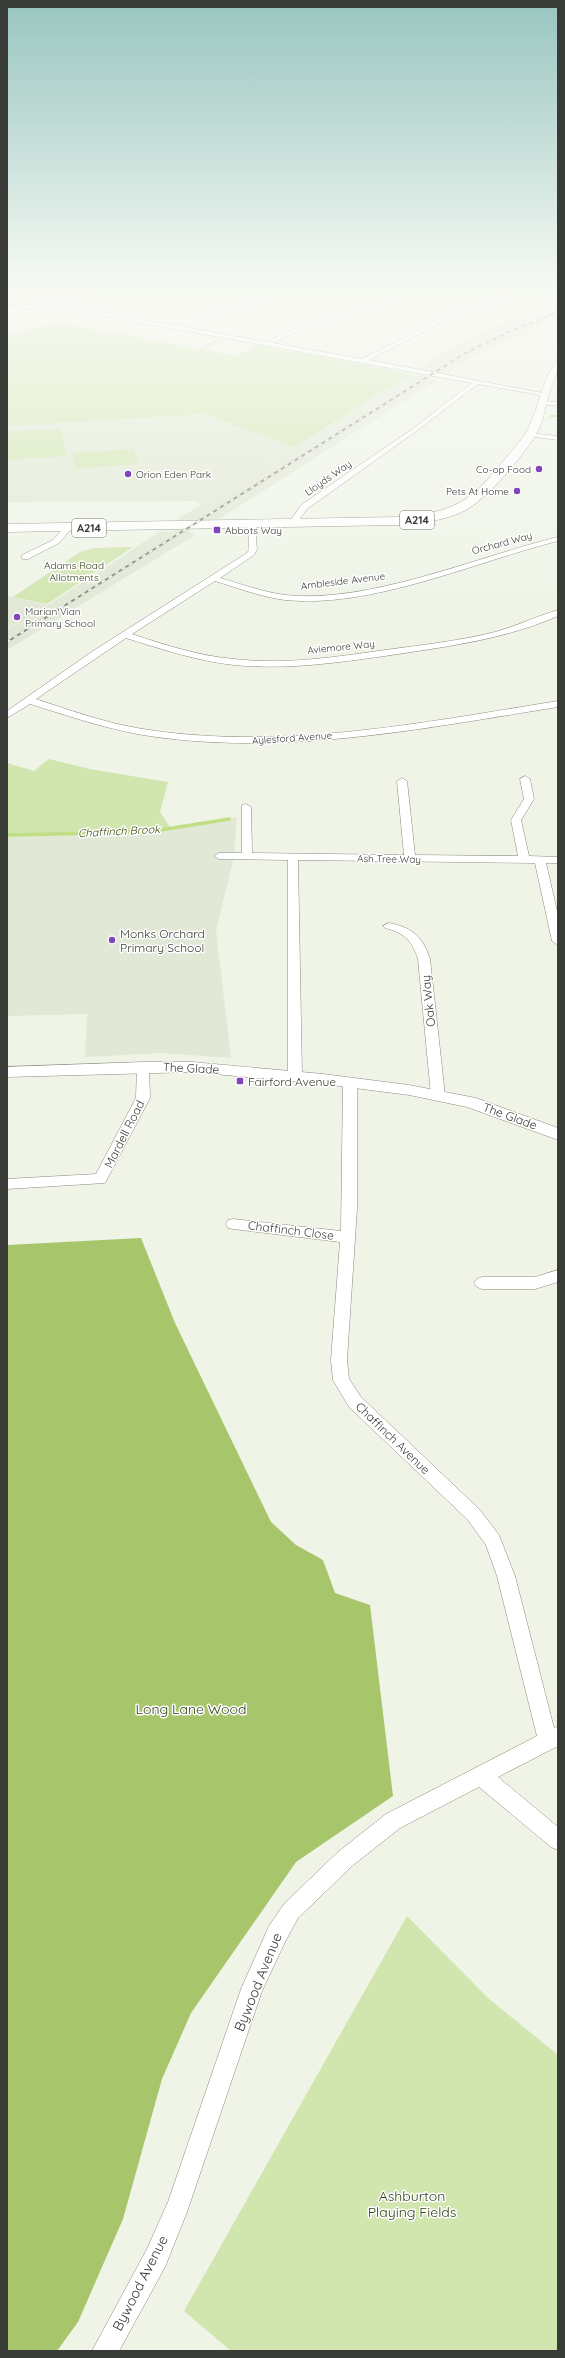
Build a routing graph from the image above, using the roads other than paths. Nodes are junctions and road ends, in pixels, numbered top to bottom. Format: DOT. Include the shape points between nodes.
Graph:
graph roads {
  1 [pos="456,398"];
  2 [pos="540,398"];
  3 [pos="544,399"];
  4 [pos="558,404"];
  5 [pos="530,435"];
  6 [pos="558,438"];
  7 [pos="295,524"];
  8 [pos="251,525"];
  9 [pos="7,528"];
  10 [pos="68,528"];
  11 [pos="558,539"];
  12 [pos="25,557"];
  13 [pos="452,568"];
  14 [pos="212,578"];
  15 [pos="558,613"];
  16 [pos="126,635"];
  17 [pos="28,700"];
  18 [pos="558,704"];
  19 [pos="7,715"];
  20 [pos="525,779"];
  21 [pos="402,781"];
  22 [pos="246,806"];
  23 [pos="247,855"];
  24 [pos="219,856"];
  25 [pos="293,858"];
  26 [pos="410,859"];
  27 [pos="524,860"];
  28 [pos="540,860"];
  29 [pos="558,860"];
  30 [pos="389,926"];
  31 [pos="558,941"];
  32 [pos="143,1067"];
  33 [pos="7,1072"];
  34 [pos="295,1076"];
  35 [pos="350,1082"];
  36 [pos="438,1095"];
  37 [pos="558,1134"];
  38 [pos="7,1184"];
  39 [pos="233,1224"];
  40 [pos="348,1237"];
  41 [pos="558,1276"];
  42 [pos="482,1283"];
  43 [pos="553,1739"];
  44 [pos="481,1776"];
  45 [pos="558,1840"];
  46 [pos="105,2351"];
  1 -- 7 [label="street, Lloyds Way" via="304,507"];
  2 -- 3 [label="street"];
  3 -- 4 [label="street"];
  3 -- 5 [label="main road, A214"];
  5 -- 6 [label="street"];
  5 -- 7 [label="main road, A214" via="479,496 468,506 452,513 420,520"];
  7 -- 8 [label="main road, A214"];
  8 -- 10 [label="main road, A214"];
  8 -- 14 [label="street" via="252,552"];
  9 -- 10 [label="main road, A214"];
  10 -- 12 [label="street" via="61,538"];
  11 -- 13 [label="street, Orchard Way"];
  13 -- 14 [label="street, Ambleside Avenue" via="394,585 345,594 302,598 277,595"];
  14 -- 16 [label="street"];
  15 -- 16 [label="street, Aviemore Way" via="515,629 459,641 370,655 286,663 216,660"];
  16 -- 17 [label="street"];
  17 -- 18 [label="street, Aylesford Avenue" via="123,728 239,740 309,738 414,726"];
  17 -- 19 [label="street"];
  20 -- 27 [label="street" via="528,799 516,820"];
  21 -- 26 [label="street"];
  22 -- 23 [label="street"];
  23 -- 24 [label="street, Ash Tree Way"];
  23 -- 25 [label="street, Ash Tree Way"];
  25 -- 26 [label="street, Ash Tree Way"];
  25 -- 34 [label="street"];
  26 -- 27 [label="street, Ash Tree Way"];
  27 -- 28 [label="street, Ash Tree Way"];
  28 -- 29 [label="street, Ash Tree Way"];
  28 -- 31 [label="street"];
  30 -- 36 [label="street, Oak Way" via="411,934 419,942"];
  32 -- 33 [label="street, The Glade"];
  32 -- 34 [label="street, The Glade" via="192,1067"];
  32 -- 38 [label="street, Mardell Road" via="143,1098 100,1179"];
  34 -- 35 [label="street, The Glade"];
  35 -- 36 [label="street, The Glade"];
  35 -- 40 [label="street, Chaffinch Avenue"];
  36 -- 37 [label="street, The Glade" via="484,1106"];
  39 -- 40 [label="street, Chaffinch Close"];
  40 -- 43 [label="street, Chaffinch Avenue" via="339,1360 341,1380 346,1391 365,1412 474,1515 493,1541 506,1576"];
  41 -- 42 [label="street" via="535,1283"];
  43 -- 44 [label="street, Bywood Avenue"];
  44 -- 45 [label="street"];
  44 -- 46 [label="street, Bywood Avenue" via="393,1821 377,1832 308,1894 286,1919 268,1950 252,1989 179,2204 156,2258"];
}
